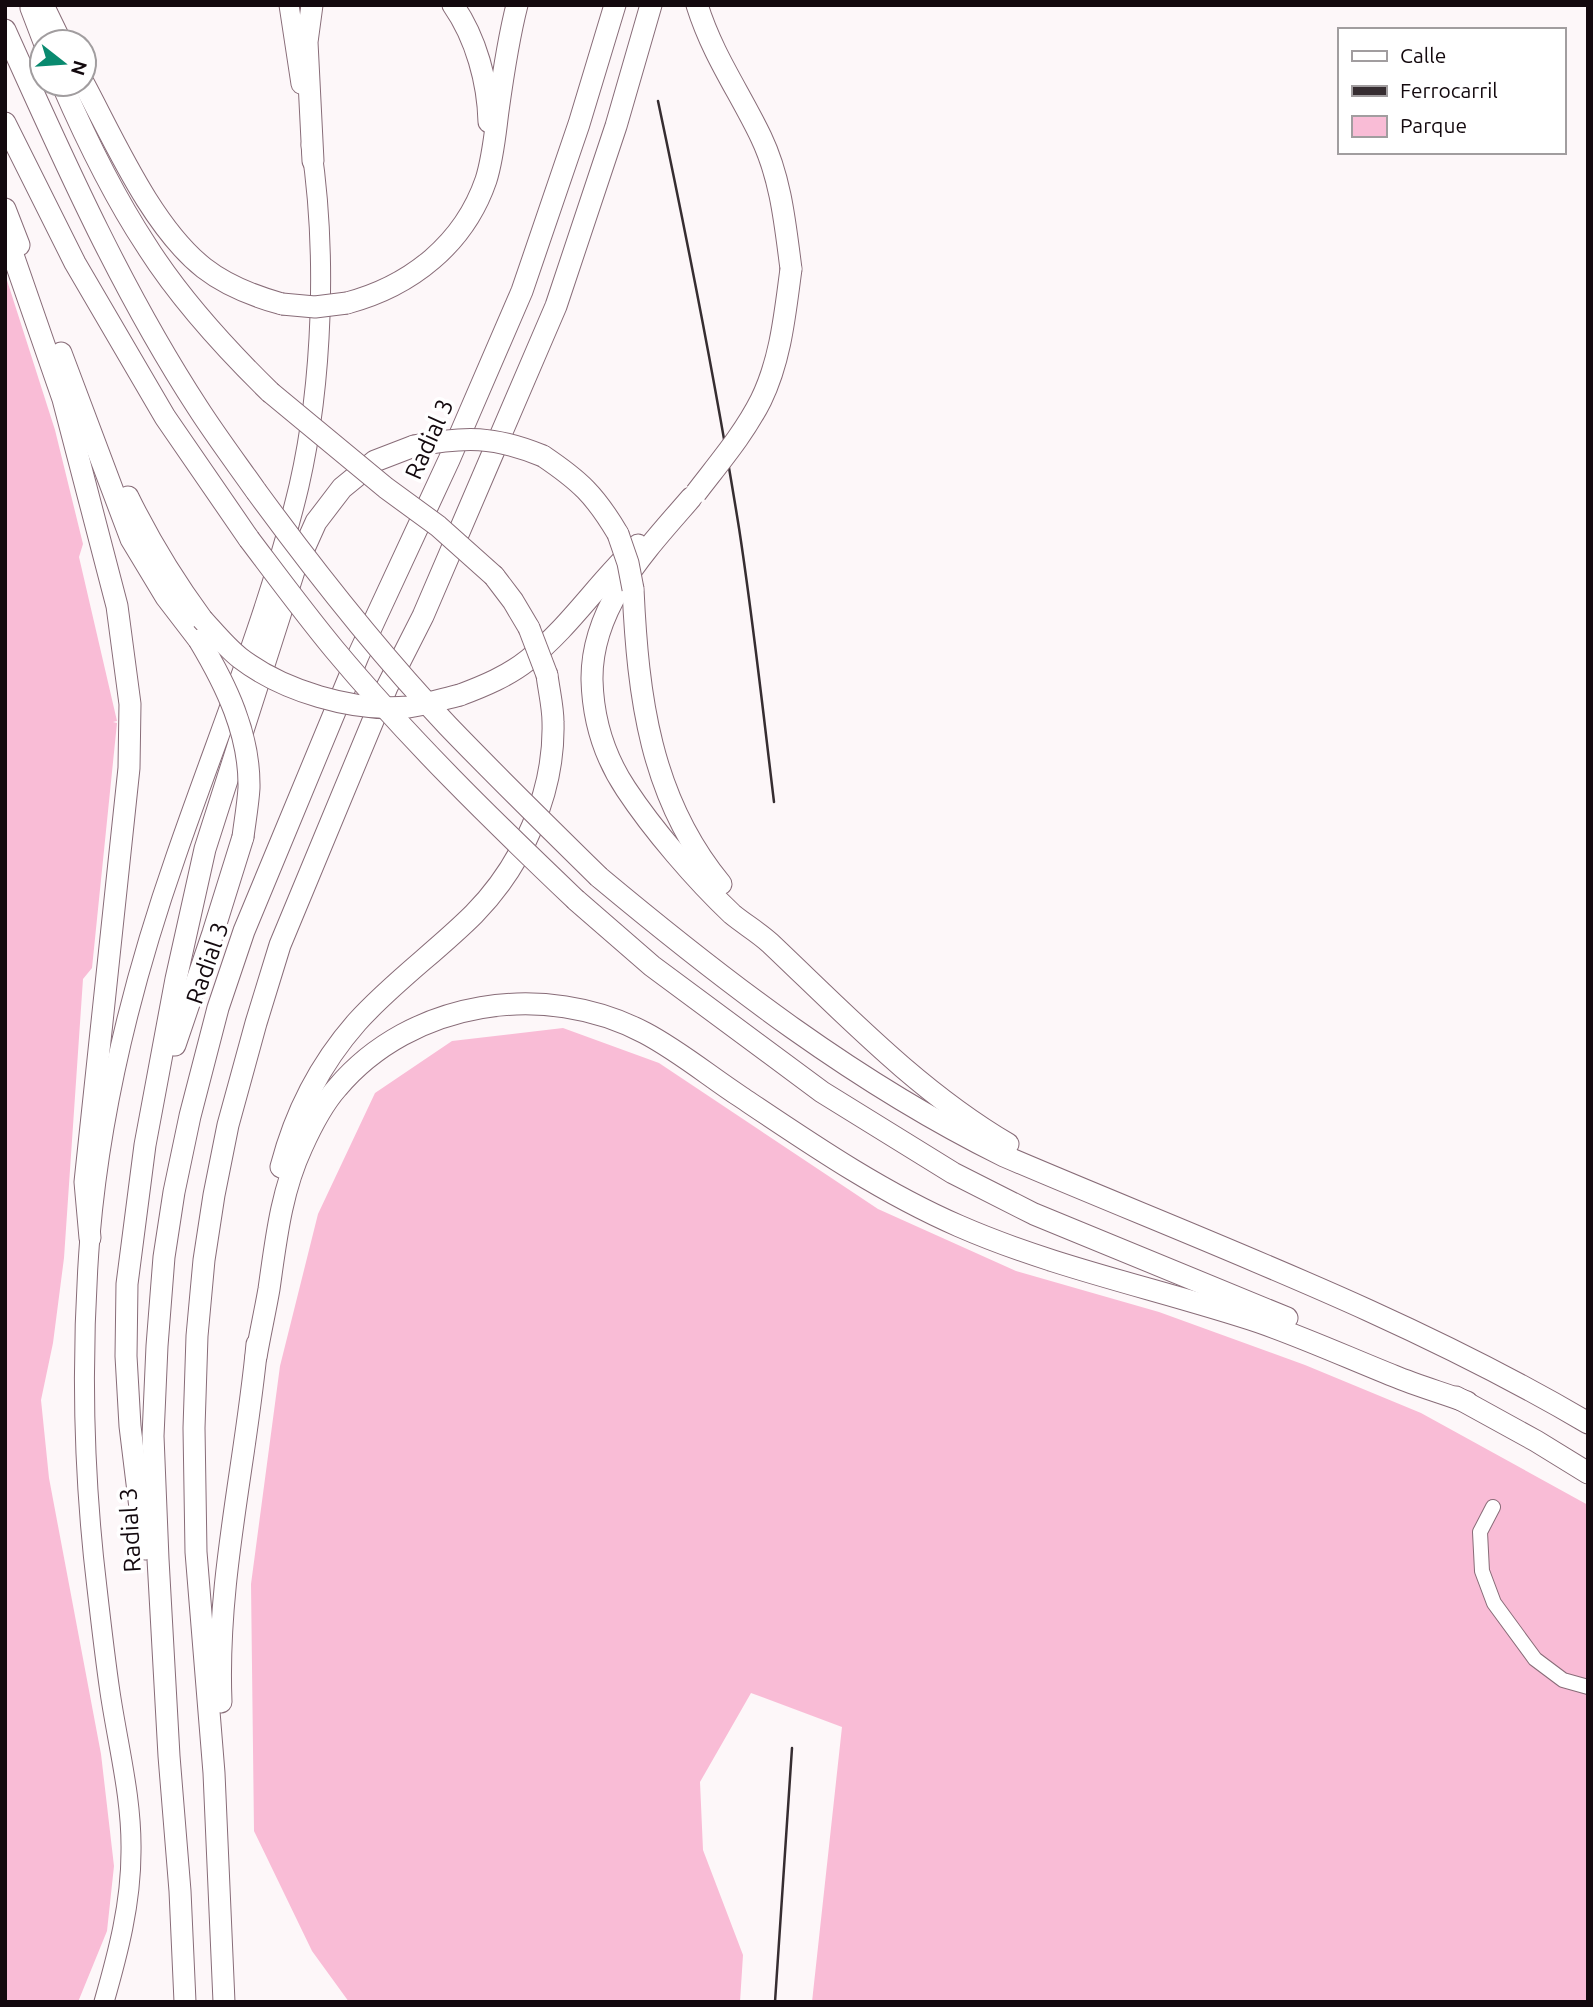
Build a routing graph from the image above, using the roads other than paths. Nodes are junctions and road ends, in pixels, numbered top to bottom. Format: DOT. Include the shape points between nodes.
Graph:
graph roads {
  1 [pos="30,5"];
  2 [pos="43,5"];
  3 [pos="289,5"];
  4 [pos="312,5"];
  5 [pos="453,5"];
  6 [pos="517,5"];
  7 [pos="615,5"];
  8 [pos="651,5"];
  9 [pos="697,5"];
  10 [pos="39,28"];
  11 [pos="54,28"];
  12 [pos="5,30"];
  13 [pos="69,98"];
  14 [pos="92,98"];
  15 [pos="5,123"];
  16 [pos="313,161"];
  17 [pos="477,199"];
  18 [pos="5,209"];
  19 [pos="5,232"];
  20 [pos="693,496"];
  21 [pos="201,629"];
  22 [pos="766,940"];
  23 [pos="1070,1184"];
  24 [pos="90,1238"];
  25 [pos="256,1357"];
  26 [pos="1467,1402"];
  27 [pos="1588,1423"];
  28 [pos="130,1426"];
  29 [pos="1588,1473"];
  30 [pos="1493,1507"];
  31 [pos="1588,1687"];
  32 [pos="169,1756"];
  33 [pos="224,1996"];
  34 [pos="104,2000"];
  35 [pos="185,2002"];
  1 -- 10 [label="highway"];
  2 -- 11 [label="highway"];
  3 -- 16 [label="main road"];
  4 -- 16 [label="highway" via="307,42"];
  5 -- 17 [label="highway" via="477,55 489,108 486,160"];
  6 -- 17 [label="highway" via="492,158"];
  7 -- 32 [label="highway, Radial 3" via="522,291 353,668 244,931 193,1103 164,1257 153,1436"];
  8 -- 33 [label="highway" via="617,126 556,306 423,616 387,687 281,945 228,1125 204,1260 194,1428 197,1552 214,1773"];
  9 -- 20 [label="highway, bridge" via="725,74 761,137 774,171 791,269 782,333 761,400"];
  12 -- 23 [label="highway, bridge" via="77,188 197,407 341,603 395,667 599,877 682,945 838,1060 960,1134"];
  13 -- 25 [label="highway, bridge" via="104,173 177,289 270,392 494,576 530,628 547,675 553,722 550,770 529,834 512,865 474,914 358,1021 332,1054 297,1118 267,1232"];
  14 -- 17 [label="highway, bridge" via="148,202 180,245 221,279 282,304 348,303 394,287 435,259 466,221"];
  15 -- 26 [label="highway, bridge" via="75,263 165,418 249,539 335,650 409,733 576,900 652,965 800,1076 953,1173 1034,1214 1302,1324"];
  16 -- 24 [label="main road" via="320,331 300,482 278,565 137,978 108,1103"];
  18 -- 21 [label="highway" via="77,394 143,527"];
  19 -- 24 [label="highway" via="63,399 117,606 130,704 129,768 85,1182"];
  20 -- 21 [label="highway, bridge" via="614,568 530,659 460,695 408,706 367,705 312,694 275,680"];
  20 -- 22 [label="highway" via="642,554 605,617 595,649 594,709 601,742 625,788 663,839 733,914"];
  21 -- 28 [label="highway, bridge" via="235,708 249,788 243,837 176,1039 152,1146 131,1284"];
  22 -- 23 [label="highway" via="947,1105"];
  22 -- 28 [label="highway, bridge" via="708,868 664,785 638,676 628,563 603,508 577,479 543,456 490,439 451,439 414,446 376,461 342,488 316,522 294,571 208,837 176,979 134,1215 125,1322"];
  23 -- 27 [label="highway" via="1409,1329"];
  24 -- 34 [label="main road" via="86,1480 108,1680 125,1772 131,1851 129,1895"];
  25 -- 26 [label="highway" via="286,1188 305,1140 337,1087 380,1049 431,1021 479,1007 555,1004 608,1016 647,1034 890,1192 960,1226 1050,1260 1258,1322"];
  25 -- 33 [label="highway" via="224,1607 220,1690 228,1874"];
  26 -- 29 [label="highway"];
  28 -- 32 [label="highway"];
  30 -- 31 [label="street" via="1480,1532 1482,1571 1494,1603 1535,1659 1563,1680"];
  32 -- 35 [label="highway, Radial 3"];
}
